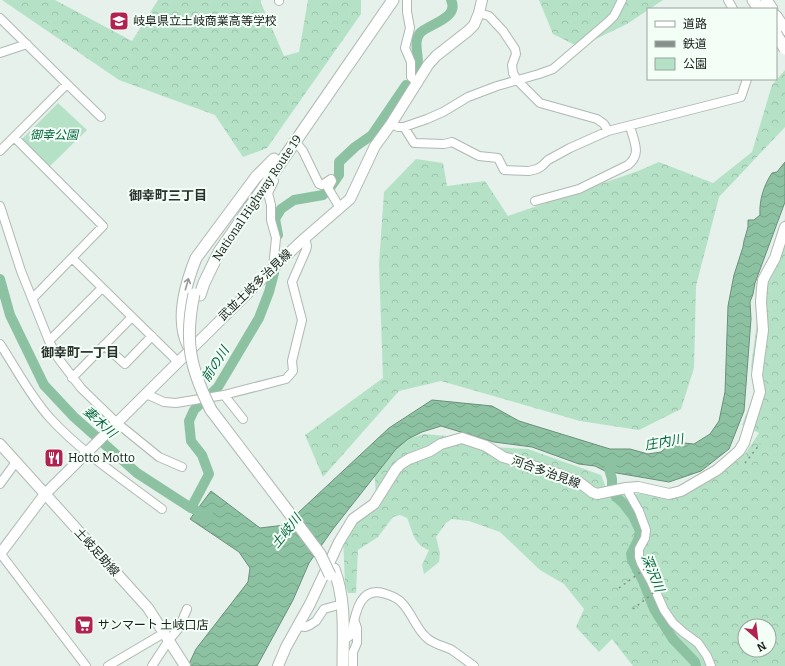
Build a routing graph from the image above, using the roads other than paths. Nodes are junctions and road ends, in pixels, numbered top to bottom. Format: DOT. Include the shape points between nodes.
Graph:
graph roads {
  1 [pos="386,0"];
  2 [pos="393,0"];
  3 [pos="407,0"];
  4 [pos="482,0"];
  5 [pos="622,0"];
  6 [pos="479,13"];
  7 [pos="0,18"];
  8 [pos="777,19"];
  9 [pos="781,30"];
  10 [pos="27,44"];
  11 [pos="785,49"];
  12 [pos="0,54"];
  13 [pos="517,80"];
  14 [pos="747,80"];
  15 [pos="418,83"];
  16 [pos="67,84"];
  17 [pos="101,118"];
  18 [pos="309,120"];
  19 [pos="391,124"];
  20 [pos="630,126"];
  21 [pos="404,127"];
  22 [pos="608,131"];
  23 [pos="14,137"];
  24 [pos="299,146"];
  25 [pos="0,150"];
  26 [pos="274,159"];
  27 [pos="535,201"];
  28 [pos="0,206"];
  29 [pos="340,208"];
  30 [pos="785,227"];
  31 [pos="304,238"];
  32 [pos="73,258"];
  33 [pos="273,268"];
  34 [pos="102,288"];
  35 [pos="197,295"];
  36 [pos="33,298"];
  37 [pos="132,317"];
  38 [pos="152,336"];
  39 [pos="49,341"];
  40 [pos="0,344"];
  41 [pos="104,345"];
  42 [pos="191,348"];
  43 [pos="178,362"];
  44 [pos="72,378"];
  45 [pos="146,394"];
  46 [pos="224,395"];
  47 [pos="243,419"];
  48 [pos="116,424"];
  49 [pos="0,444"];
  50 [pos="88,451"];
  51 [pos="16,462"];
  52 [pos="182,467"];
  53 [pos="0,484"];
  54 [pos="624,488"];
  55 [pos="45,494"];
  56 [pos="162,509"];
  57 [pos="0,554"];
  58 [pos="332,572"];
  59 [pos="335,606"];
  60 [pos="187,609"];
  61 [pos="355,619"];
  62 [pos="297,626"];
  63 [pos="343,639"];
  64 [pos="169,640"];
  65 [pos="707,656"];
  66 [pos="86,666"];
  67 [pos="108,666"];
  68 [pos="152,666"];
  69 [pos="185,666"];
  70 [pos="278,666"];
  71 [pos="335,666"];
  72 [pos="343,666"];
  73 [pos="353,666"];
  74 [pos="474,666"];
  75 [pos="711,666"];
  76 [pos="716,666"];
  1 -- 26 [label="highway, National Highway Route 19"];
  2 -- 18 [label="highway, National Highway Route 19"];
  3 -- 15 [label="street" via="410,28 405,48 411,62 411,77"];
  4 -- 6 [label="main road, 武並土岐多治見線"];
  5 -- 13 [label="street" via="613,18 565,60 553,68"];
  6 -- 13 [label="street" via="489,16 500,26 516,49 512,65"];
  6 -- 15 [label="main road, 武並土岐多治見線" via="468,32 428,65"];
  7 -- 10 [label="street"];
  8 -- 9 [label="highway"];
  9 -- 11 [label="highway, bridge"];
  10 -- 12 [label="street"];
  10 -- 16 [label="street"];
  13 -- 21 [label="street" via="468,97 427,120"];
  13 -- 22 [label="street" via="540,103 595,118 604,124"];
  14 -- 20 [label="street" via="742,97"];
  15 -- 19 [label="main road, 武並土岐多治見線"];
  16 -- 17 [label="street"];
  16 -- 23 [label="street"];
  18 -- 24 [label="street" via="312,123"];
  18 -- 35 [label="highway, National Highway Route 19" via="219,252"];
  19 -- 21 [label="street"];
  19 -- 29 [label="main road, 武並土岐多治見線" via="370,155 350,199"];
  20 -- 22 [label="street"];
  20 -- 27 [label="street" via="636,156 628,165 579,189"];
  21 -- 22 [label="street" via="414,143 452,142 479,156 498,158 504,170 529,171"];
  23 -- 25 [label="street"];
  23 -- 32 [label="street" via="103,226"];
  24 -- 29 [label="street" via="319,184 322,185 331,179 329,189"];
  24 -- 33 [label="street" via="268,193 276,238"];
  26 -- 35 [label="highway, National Highway Route 19" via="213,249 198,281"];
  42 -- 26 [label="highway, one-way" via="187,344 182,317 186,288 196,258 256,177"];
  28 -- 36 [label="street" via="21,271"];
  29 -- 31 [label="main road, 武並土岐多治見線"];
  30 -- 54 [label="main road, 河合多治見線" via="776,258 762,288 763,330 757,375 760,392 742,447 717,470 681,491 669,494 638,487"];
  31 -- 33 [label="main road, 武並土岐多治見線"];
  31 -- 46 [label="street" via="307,243 306,250 292,282 302,320 292,361 293,371 286,379"];
  32 -- 34 [label="street"];
  32 -- 36 [label="street"];
  33 -- 42 [label="main road, 武並土岐多治見線"];
  34 -- 37 [label="street"];
  34 -- 39 [label="street"];
  35 -- 58 [label="highway, National Highway Route 19" via="195,339 201,372 214,408 226,420 287,504 319,541"];
  36 -- 39 [label="street"];
  37 -- 38 [label="street"];
  37 -- 41 [label="street"];
  38 -- 41 [label="street" via="125,364"];
  38 -- 43 [label="street"];
  39 -- 44 [label="street"];
  40 -- 50 [label="street" via="50,417"];
  41 -- 44 [label="street"];
  42 -- 43 [label="main road, 武並土岐多治見線"];
  43 -- 45 [label="main road, 武並土岐多治見線"];
  44 -- 48 [label="street"];
  45 -- 46 [label="street" via="170,403"];
  45 -- 48 [label="main road, 武並土岐多治見線"];
  46 -- 47 [label="street"];
  48 -- 50 [label="main road, 武並土岐多治見線"];
  48 -- 52 [label="street" via="159,457"];
  49 -- 51 [label="main road, 土岐足助線"];
  50 -- 55 [label="main road, 武並土岐多治見線"];
  50 -- 56 [label="street"];
  51 -- 53 [label="street"];
  51 -- 55 [label="main road, 土岐足助線"];
  54 -- 62 [label="main road, 河合多治見線" via="597,494 579,482 503,457 486,446 462,438 441,444 401,464 374,504 353,519"];
  54 -- 65 [label="street" via="640,511 646,530 639,548 639,557 664,610 683,632 698,643"];
  55 -- 57 [label="main road, 武並土岐多治見線"];
  55 -- 64 [label="main road, 土岐足助線" via="148,608"];
  57 -- 66 [label="street"];
  58 -- 59 [label="highway, National Highway Route 19"];
  58 -- 63 [label="highway, National Highway Route 19" via="339,581 341,593"];
  59 -- 62 [label="street" via="324,609 310,625"];
  59 -- 71 [label="highway, National Highway Route 19"];
  60 -- 64 [label="street" via="179,628"];
  61 -- 63 [label="street" via="351,634"];
  61 -- 73 [label="street" via="357,643 353,652"];
  61 -- 74 [label="street" via="362,598 371,592 384,593 403,603 422,634 428,639 451,650"];
  62 -- 70 [label="main road, 河合多治見線"];
  63 -- 72 [label="highway, National Highway Route 19"];
  64 -- 67 [label="street"];
  64 -- 68 [label="street"];
  64 -- 69 [label="main road, 土岐足助線"];
  65 -- 75 [label="street"];
  65 -- 76 [label="street"];
}
